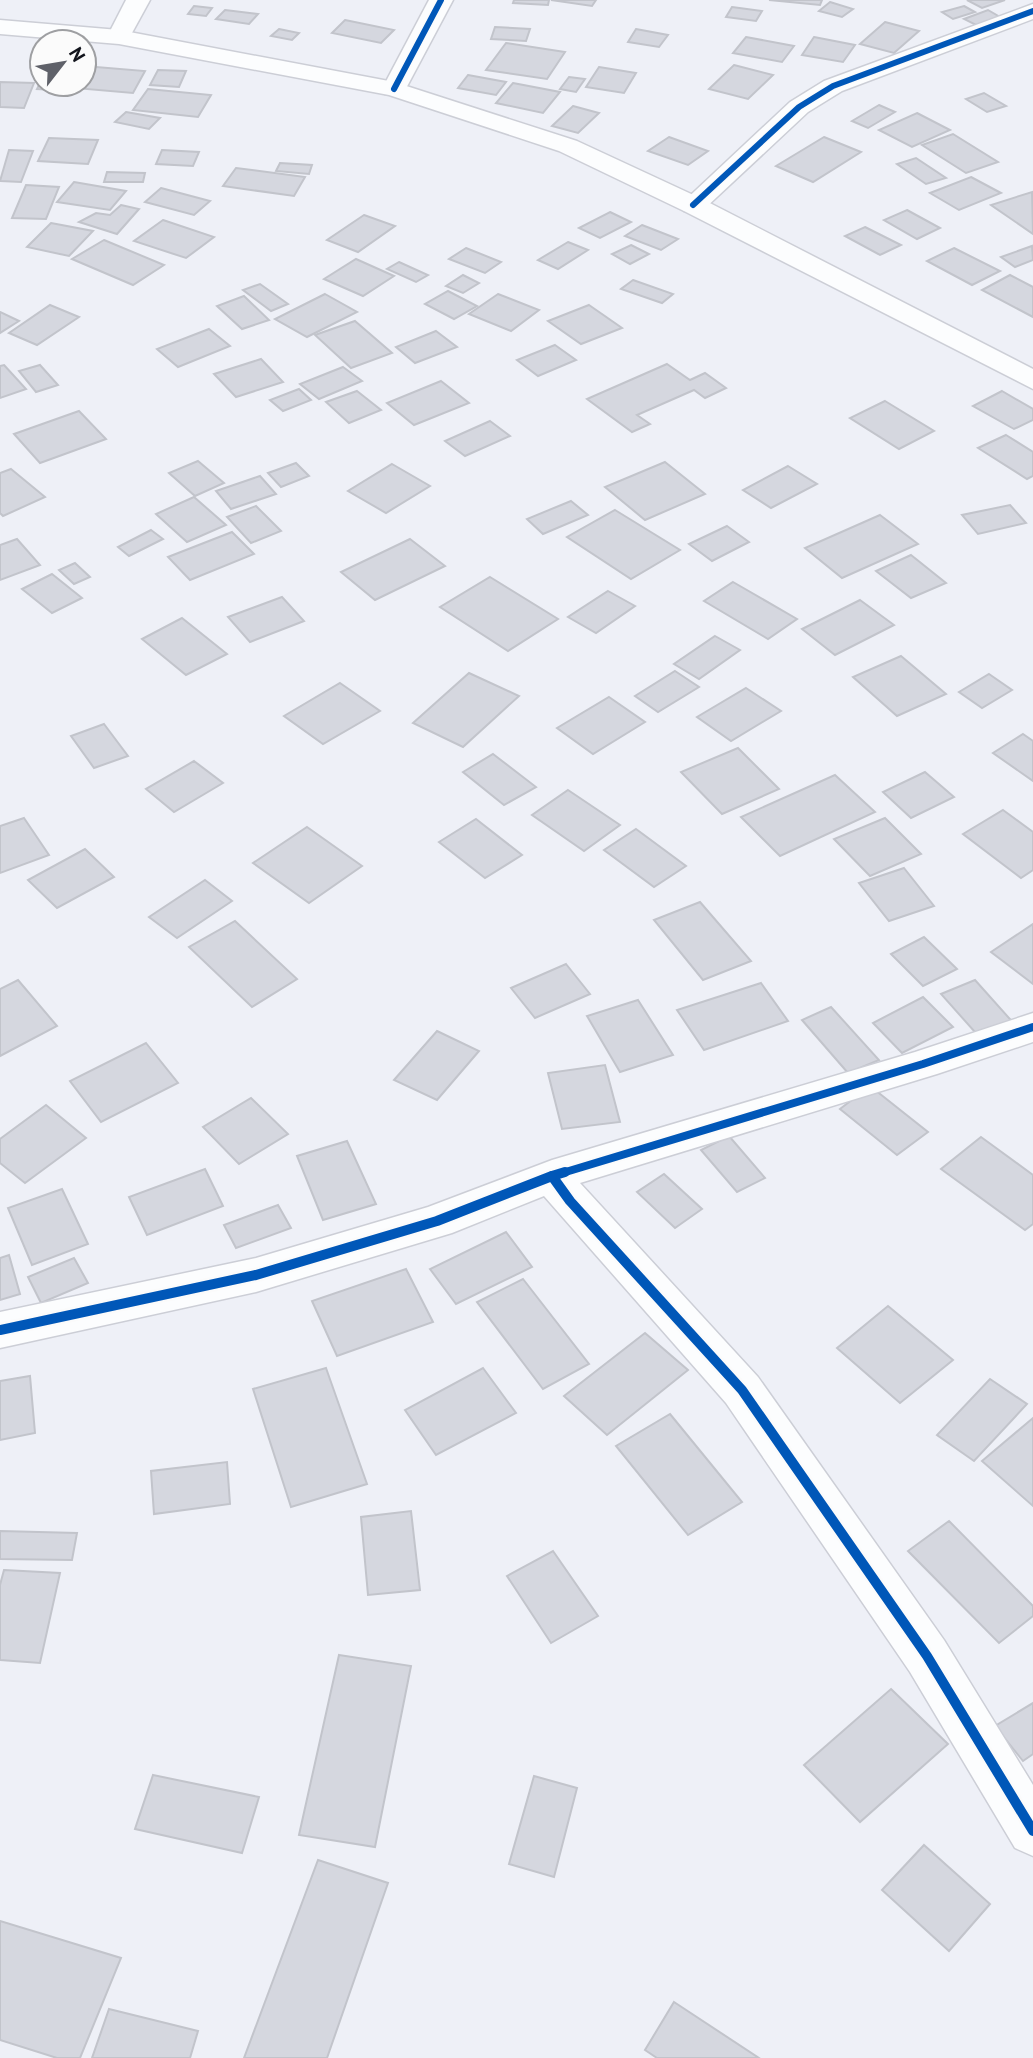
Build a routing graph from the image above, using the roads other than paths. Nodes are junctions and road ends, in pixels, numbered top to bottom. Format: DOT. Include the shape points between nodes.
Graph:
graph roads {
  1 [pos="138,0"];
  2 [pos="441,0"];
  3 [pos="1033,11"];
  4 [pos="0,27"];
  5 [pos="119,37"];
  6 [pos="394,89"];
  7 [pos="693,205"];
  8 [pos="1033,380"];
  9 [pos="1033,1027"];
  10 [pos="552,1176"];
  11 [pos="0,1330"];
  12 [pos="1033,1830"];
  1 -- 5 [label="street"];
  2 -- 6 [label="street"];
  3 -- 7 [label="street" via="833,86 799,107"];
  4 -- 5 [label="street"];
  5 -- 6 [label="street"];
  6 -- 7 [label="street" via="568,146"];
  7 -- 8 [label="street"];
  9 -- 10 [label="street"];
  10 -- 11 [label="street" via="437,1221 256,1275"];
  10 -- 12 [label="street" via="742,1390 927,1656"];
}
